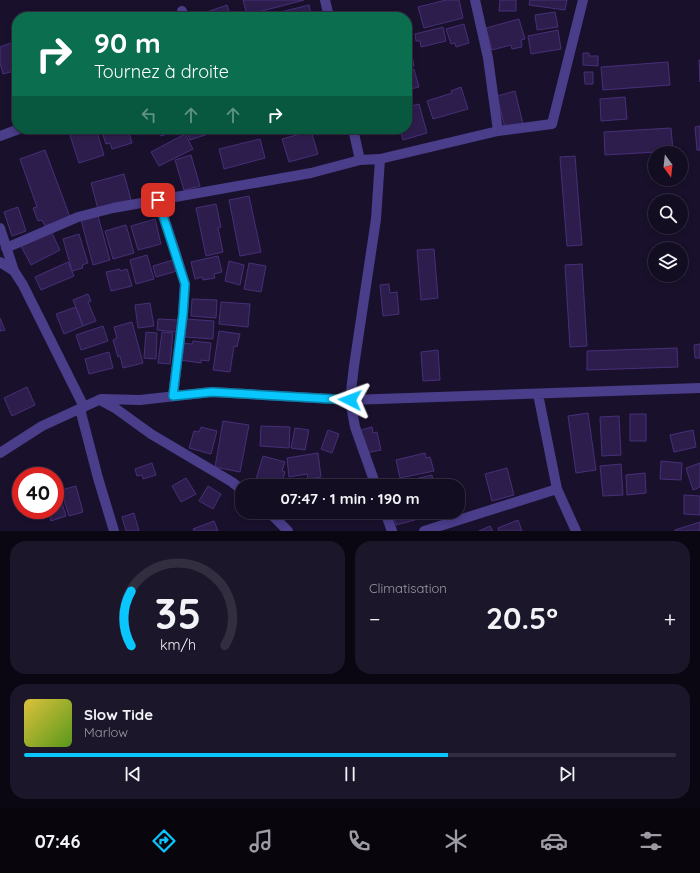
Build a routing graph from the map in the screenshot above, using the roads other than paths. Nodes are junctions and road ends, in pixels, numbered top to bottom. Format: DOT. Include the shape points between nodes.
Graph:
graph roads {
  1 [pos="325,0"];
  2 [pos="475,0"];
  3 [pos="583,0"];
  4 [pos="328,12"];
  5 [pos="498,131"];
  6 [pos="12,132"];
  7 [pos="355,134"];
  8 [pos="0,136"];
  9 [pos="380,159"];
  10 [pos="360,160"];
  11 [pos="158,200"];
  12 [pos="0,228"];
  13 [pos="6,248"];
  14 [pos="0,262"];
  15 [pos="14,271"];
  16 [pos="700,388"];
  17 [pos="538,394"];
  18 [pos="173,396"];
  19 [pos="101,399"];
  20 [pos="350,400"];
  21 [pos="82,408"];
  22 [pos="0,453"];
  23 [pos="374,479"];
  24 [pos="235,484"];
  25 [pos="557,489"];
  26 [pos="276,519"];
  27 [pos="388,519"];
  28 [pos="114,531"];
  29 [pos="288,531"];
  30 [pos="392,531"];
  31 [pos="424,531"];
  32 [pos="576,531"];
  1 -- 4 [label="street"];
  2 -- 5 [label="street" via="488,58"];
  3 -- 5 [label="street" via="552,124"];
  5 -- 9 [label="street"];
  6 -- 8 [label="street"];
  7 -- 10 [label="street"];
  9 -- 10 [label="street"];
  9 -- 20 [label="street" via="376,220"];
  10 -- 11 [label="street" via="311,173"];
  11 -- 13 [label="street" via="78,217"];
  11 -- 18 [label="street" via="185,284"];
  12 -- 13 [label="street"];
  13 -- 15 [label="street"];
  14 -- 15 [label="street"];
  15 -- 21 [label="street"];
  16 -- 17 [label="street"];
  17 -- 20 [label="street"];
  17 -- 25 [label="street"];
  18 -- 19 [label="street" via="140,400"];
  18 -- 20 [label="street" via="212,392"];
  19 -- 21 [label="street"];
  19 -- 24 [label="street" via="151,434"];
  20 -- 23 [label="street" via="355,427"];
  21 -- 22 [label="street" via="42,426"];
  21 -- 28 [label="street" via="98,478"];
  25 -- 31 [label="street"];
  25 -- 32 [label="street"];
  26 -- 29 [label="street"];
  27 -- 30 [label="street"];
}
